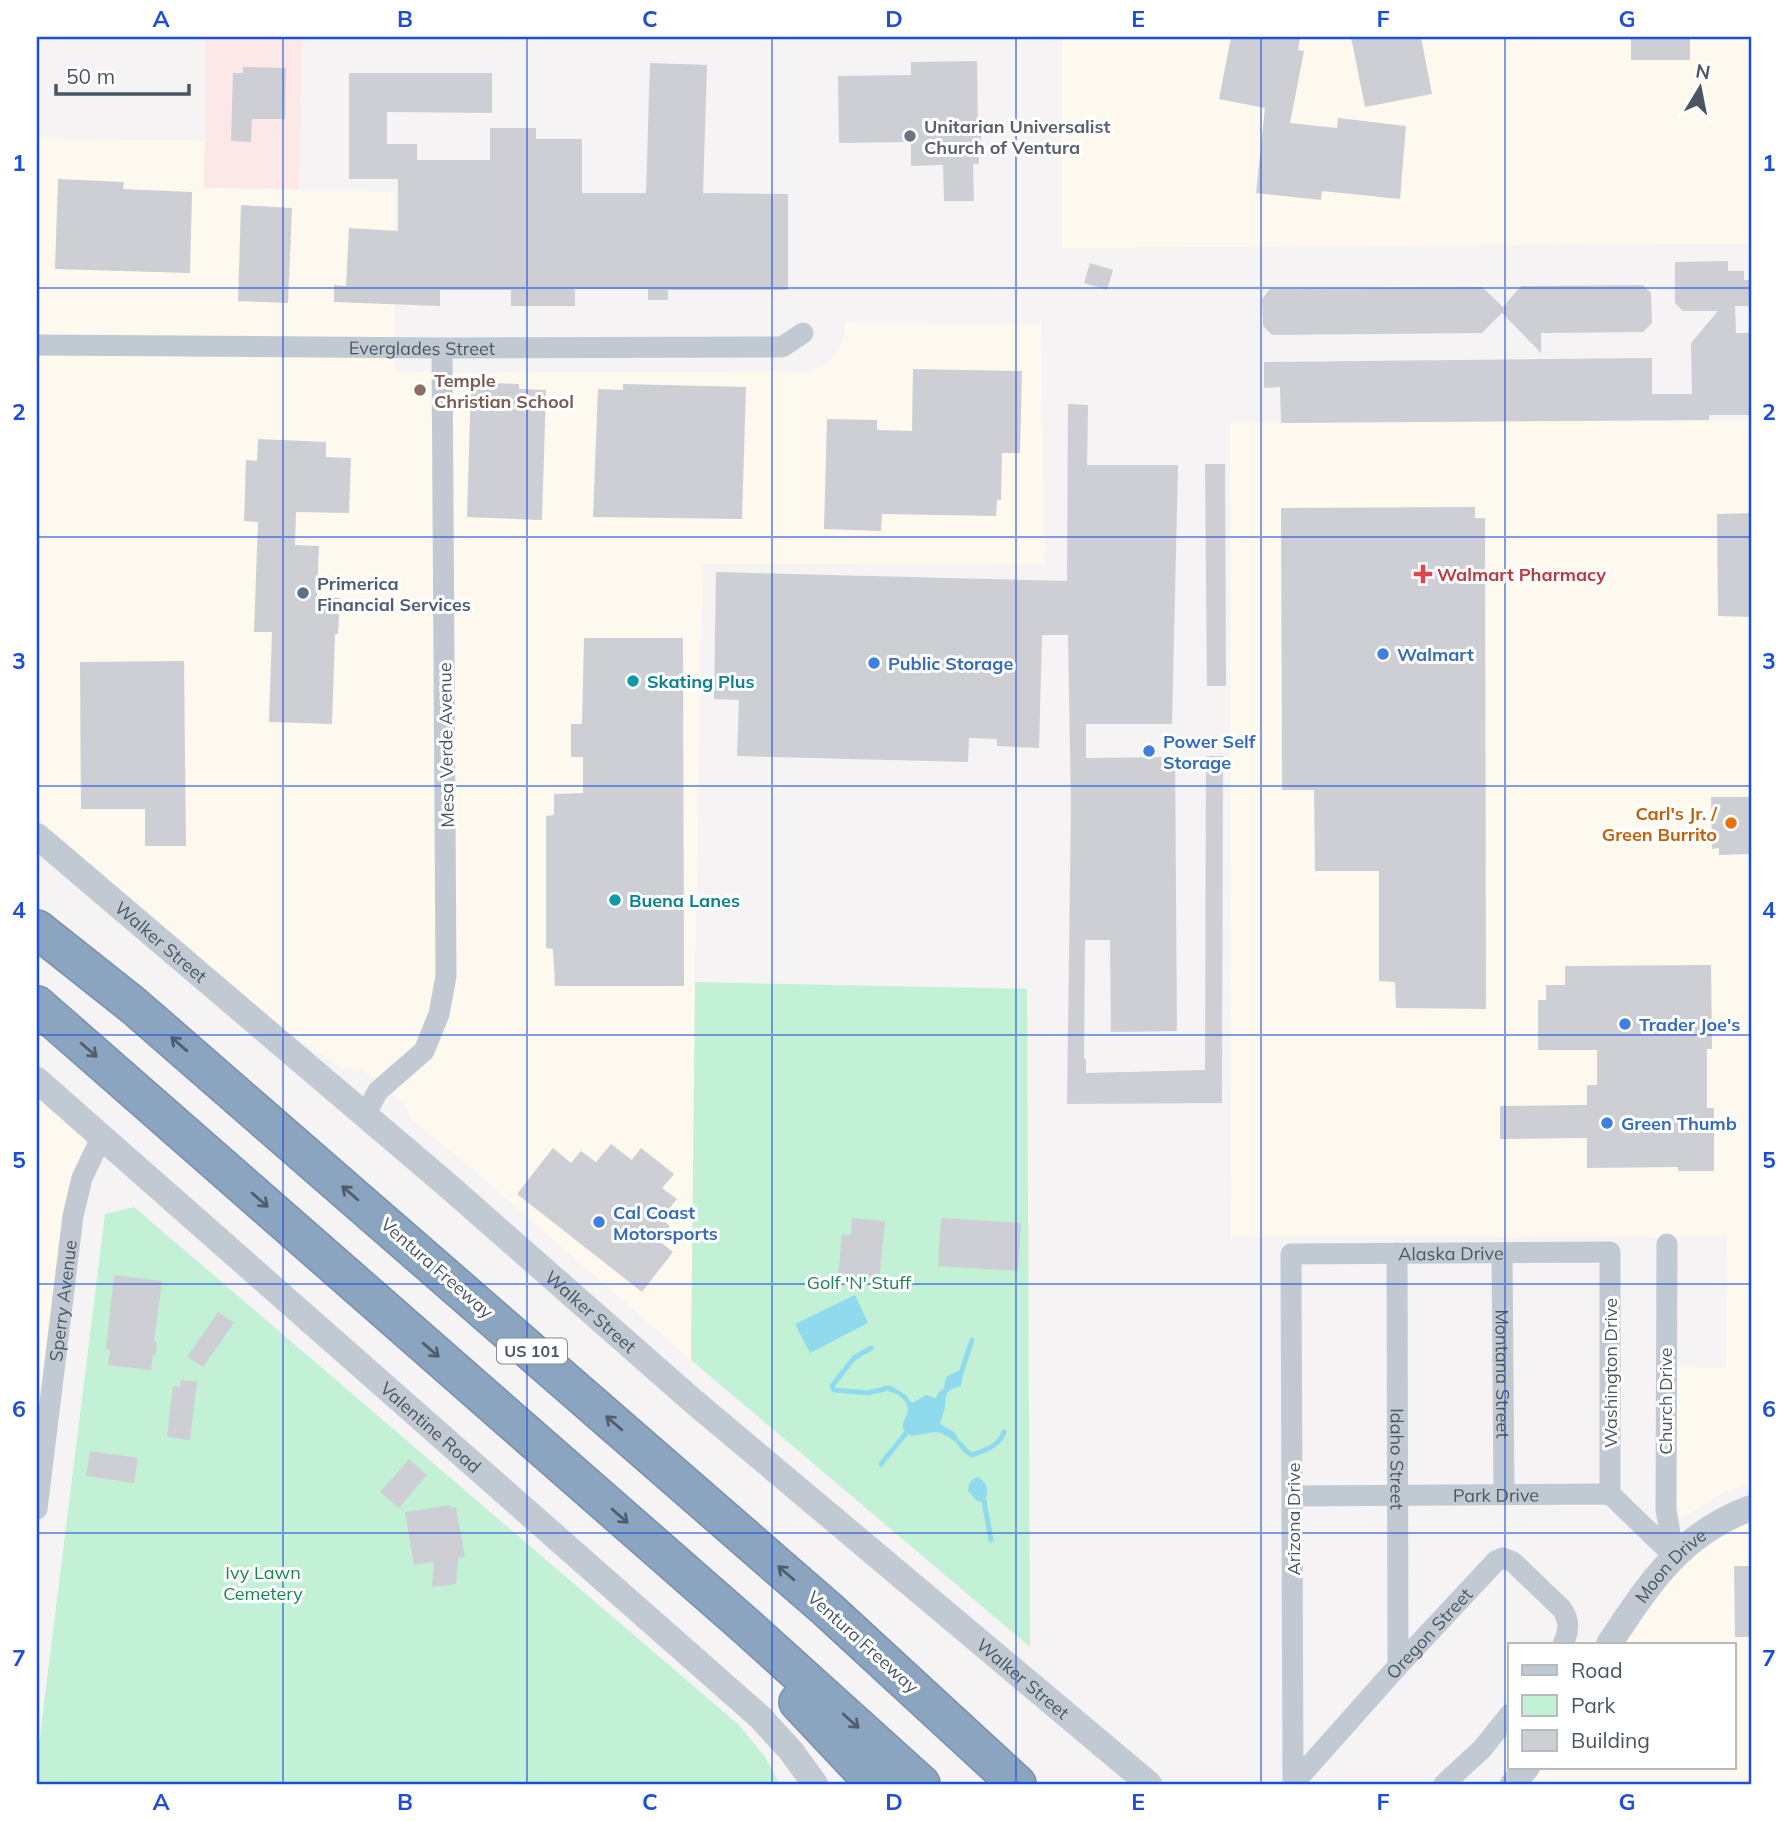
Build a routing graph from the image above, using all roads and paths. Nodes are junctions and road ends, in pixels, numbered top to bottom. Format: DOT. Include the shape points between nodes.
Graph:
graph roads {
  1 [pos="803,333"];
  2 [pos="37,345"];
  3 [pos="442,348"];
  4 [pos="37,836"];
  5 [pos="37,929"];
  6 [pos="37,1005"];
  7 [pos="37,1080"];
  8 [pos="365,1115"];
  9 [pos="101,1138"];
  10 [pos="1667,1244"];
  11 [pos="1502,1252"];
  12 [pos="1609,1252"];
  13 [pos="1397,1253"];
  14 [pos="1290,1254"];
  15 [pos="1504,1494"];
  16 [pos="1610,1494"];
  17 [pos="1397,1495"];
  18 [pos="1293,1496"];
  19 [pos="1751,1508"];
  20 [pos="37,1509"];
  21 [pos="1674,1556"];
  22 [pos="827,1609"];
  23 [pos="746,1626"];
  24 [pos="1566,1636"];
  25 [pos="1610,1643"];
  26 [pos="1398,1666"];
  27 [pos="1508,1716"];
  28 [pos="1525,1769"];
  29 [pos="815,1784"];
  30 [pos="875,1784"];
  31 [pos="922,1784"];
  32 [pos="1017,1784"];
  33 [pos="1038,1784"];
  34 [pos="1149,1784"];
  35 [pos="1293,1784"];
  36 [pos="1444,1784"];
  37 [pos="1513,1784"];
  1 -- 3 [label="street, Everglades Street" via="782,346"];
  2 -- 3 [label="street, Everglades Street"];
  3 -- 8 [label="street, Mesa Verde Avenue" via="446,976 439,1014 424,1051 378,1091"];
  4 -- 8 [label="street, Walker Street"];
  22 -- 5 [label="highway, Ventura Freeway / US 101, one-way" via="134,1006"];
  6 -- 23 [label="highway, one-way"];
  7 -- 9 [label="street, Valentine Road"];
  8 -- 34 [label="street, Walker Street" via="693,1401"];
  9 -- 20 [label="street, Sperry Avenue" via="82,1178 73,1216"];
  9 -- 29 [label="street, Valentine Road" via="760,1717"];
  10 -- 21 [label="street, Church Drive" via="1666,1510"];
  11 -- 12 [label="street, Alaska Drive"];
  11 -- 13 [label="street, Alaska Drive"];
  11 -- 15 [label="street, Montana Street"];
  12 -- 16 [label="street, Washington Drive"];
  13 -- 14 [label="street, Alaska Drive"];
  13 -- 17 [label="street, Idaho Street"];
  14 -- 18 [label="street, Arizona Drive"];
  15 -- 16 [label="street, Park Drive"];
  15 -- 17 [label="street, Park Drive"];
  16 -- 21 [label="street"];
  17 -- 18 [label="street, Park Drive"];
  17 -- 26 [label="street, Idaho Street"];
  18 -- 35 [label="street, Arizona Drive"];
  19 -- 21 [label="street, Moon Drive" via="1721,1521"];
  21 -- 25 [label="street, Moon Drive"];
  22 -- 32 [label="highway, Ventura Freeway / US 101"];
  22 -- 33 [label="highway"];
  23 -- 30 [label="highway" via="782,1685"];
  23 -- 31 [label="highway, one-way"];
  24 -- 26 [label="street, Oregon Street" via="1567,1616 1562,1609 1513,1562 1503,1558"];
  26 -- 35 [label="street, Oregon Street"];
  27 -- 36 [label="street"];
  28 -- 37 [label="street"];
}
